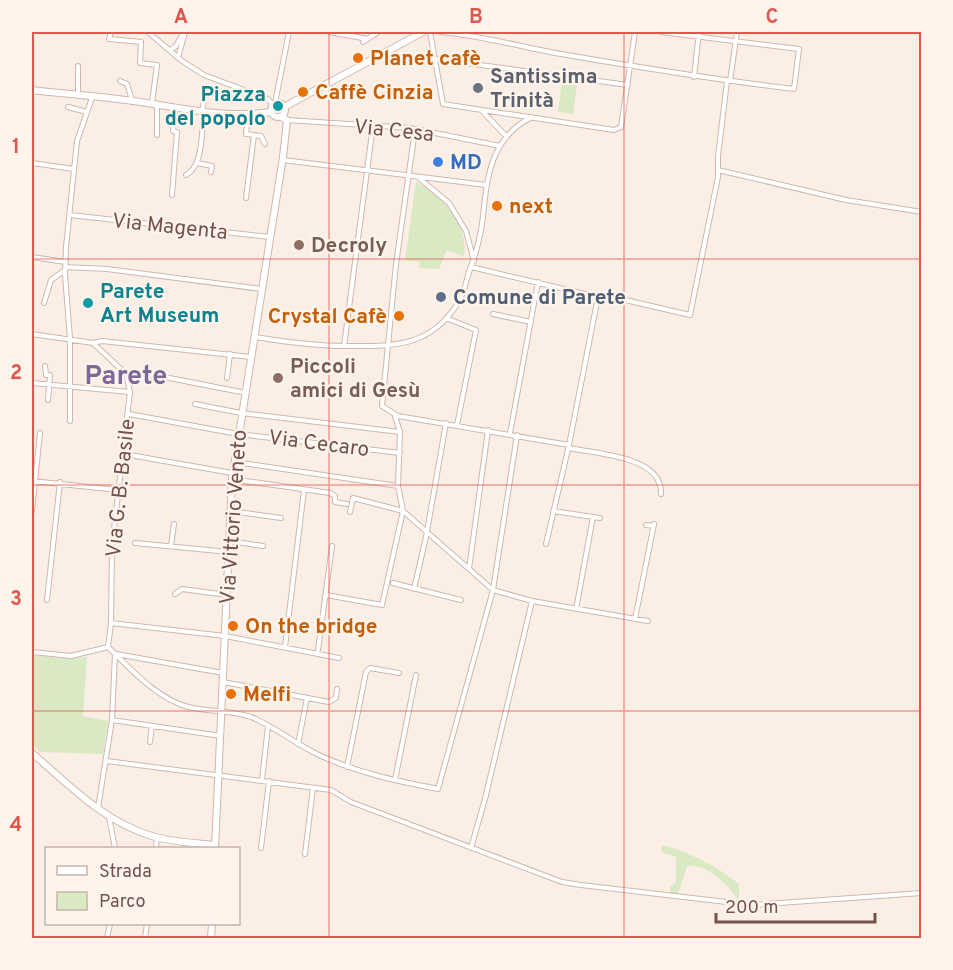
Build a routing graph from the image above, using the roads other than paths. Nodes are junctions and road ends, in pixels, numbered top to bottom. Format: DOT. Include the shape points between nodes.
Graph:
graph roads {
  1 [pos="111,32"];
  2 [pos="148,32"];
  3 [pos="184,32"];
  4 [pos="289,32"];
  5 [pos="328,32"];
  6 [pos="378,32"];
  7 [pos="423,32"];
  8 [pos="430,32"];
  9 [pos="441,32"];
  10 [pos="635,32"];
  11 [pos="661,32"];
  12 [pos="737,32"];
  13 [pos="699,34"];
  14 [pos="736,41"];
  15 [pos="170,50"];
  16 [pos="178,58"];
  17 [pos="436,59"];
  18 [pos="631,65"];
  19 [pos="78,66"];
  20 [pos="694,77"];
  21 [pos="120,81"];
  22 [pos="728,81"];
  23 [pos="628,85"];
  24 [pos="32,90"];
  25 [pos="78,96"];
  26 [pos="92,98"];
  27 [pos="132,100"];
  28 [pos="204,101"];
  29 [pos="274,104"];
  30 [pos="154,105"];
  31 [pos="68,106"];
  32 [pos="284,106"];
  33 [pos="175,108"];
  34 [pos="481,111"];
  35 [pos="87,112"];
  36 [pos="270,112"];
  37 [pos="203,113"];
  38 [pos="248,116"];
  39 [pos="284,118"];
  40 [pos="530,118"];
  41 [pos="373,125"];
  42 [pos="415,130"];
  43 [pos="157,135"];
  44 [pos="254,135"];
  45 [pos="507,137"];
  46 [pos="265,144"];
  47 [pos="500,146"];
  48 [pos="283,160"];
  49 [pos="197,163"];
  50 [pos="32,164"];
  51 [pos="74,169"];
  52 [pos="368,170"];
  53 [pos="718,170"];
  54 [pos="211,172"];
  55 [pos="186,175"];
  56 [pos="409,176"];
  57 [pos="419,178"];
  58 [pos="486,185"];
  59 [pos="172,195"];
  60 [pos="246,198"];
  61 [pos="921,212"];
  62 [pos="70,215"];
  63 [pos="271,237"];
  64 [pos="32,257"];
  65 [pos="474,261"];
  66 [pos="65,266"];
  67 [pos="471,267"];
  68 [pos="538,282"];
  69 [pos="262,289"];
  70 [pos="598,297"];
  71 [pos="44,303"];
  72 [pos="493,314"];
  73 [pos="446,318"];
  74 [pos="531,322"];
  75 [pos="32,334"];
  76 [pos="254,337"];
  77 [pos="70,338"];
  78 [pos="93,343"];
  79 [pos="344,346"];
  80 [pos="389,347"];
  81 [pos="230,354"];
  82 [pos="251,357"];
  83 [pos="45,366"];
  84 [pos="126,374"];
  85 [pos="227,378"];
  86 [pos="32,383"];
  87 [pos="51,384"];
  88 [pos="70,387"];
  89 [pos="130,392"];
  90 [pos="244,392"];
  91 [pos="48,400"];
  92 [pos="195,404"];
  93 [pos="241,413"];
  94 [pos="129,414"];
  95 [pos="394,415"];
  96 [pos="70,421"];
  97 [pos="446,423"];
  98 [pos="457,425"];
  99 [pos="488,430"];
  100 [pos="400,432"];
  101 [pos="40,433"];
  102 [pos="510,433"];
  103 [pos="238,434"];
  104 [pos="518,435"];
  105 [pos="569,446"];
  106 [pos="400,453"];
  107 [pos="124,454"];
  108 [pos="234,462"];
  109 [pos="232,476"];
  110 [pos="34,480"];
  111 [pos="60,482"];
  112 [pos="398,486"];
  113 [pos="118,490"];
  114 [pos="304,490"];
  115 [pos="661,494"];
  116 [pos="347,504"];
  117 [pos="32,511"];
  118 [pos="231,511"];
  119 [pos="403,511"];
  120 [pos="350,512"];
  121 [pos="553,512"];
  122 [pos="593,517"];
  123 [pos="281,518"];
  124 [pos="600,518"];
  125 [pos="174,524"];
  126 [pos="646,525"];
  127 [pos="427,533"];
  128 [pos="229,541"];
  129 [pos="135,543"];
  130 [pos="546,544"];
  131 [pos="171,546"];
  132 [pos="263,546"];
  133 [pos="332,546"];
  134 [pos="229,552"];
  135 [pos="469,570"];
  136 [pos="393,583"];
  137 [pos="414,589"];
  138 [pos="493,590"];
  139 [pos="175,594"];
  140 [pos="227,595"];
  141 [pos="326,596"];
  142 [pos="47,600"];
  143 [pos="461,600"];
  144 [pos="532,601"];
  145 [pos="576,609"];
  146 [pos="635,619"];
  147 [pos="648,621"];
  148 [pos="111,623"];
  149 [pos="225,636"];
  150 [pos="108,647"];
  151 [pos="285,647"];
  152 [pos="318,650"];
  153 [pos="32,652"];
  154 [pos="115,654"];
  155 [pos="339,658"];
  156 [pos="223,673"];
  157 [pos="399,673"];
  158 [pos="416,675"];
  159 [pos="223,682"];
  160 [pos="337,689"];
  161 [pos="307,698"];
  162 [pos="221,711"];
  163 [pos="112,720"];
  164 [pos="152,726"];
  165 [pos="268,726"];
  166 [pos="221,736"];
  167 [pos="150,742"];
  168 [pos="298,744"];
  169 [pos="32,753"];
  170 [pos="107,761"];
  171 [pos="347,767"];
  172 [pos="219,774"];
  173 [pos="262,780"];
  174 [pos="395,780"];
  175 [pos="269,781"];
  176 [pos="313,788"];
  177 [pos="98,808"];
  178 [pos="109,816"];
  179 [pos="157,837"];
  180 [pos="115,847"];
  181 [pos="156,847"];
  182 [pos="215,847"];
  183 [pos="261,848"];
  184 [pos="471,848"];
  185 [pos="305,854"];
  186 [pos="921,893"];
  1 -- 30 [label="street" via="109,39 141,42 140,63 157,65"];
  2 -- 15 [label="street"];
  3 -- 15 [label="street"];
  3 -- 16 [label="street"];
  4 -- 29 [label="street"];
  5 -- 6 [label="street" via="365,40"];
  7 -- 32 [label="street"];
  8 -- 17 [label="street"];
  9 -- 18 [label="street"];
  10 -- 18 [label="street"];
  11 -- 13 [label="street"];
  12 -- 14 [label="street"];
  13 -- 14 [label="street"];
  13 -- 20 [label="street"];
  14 -- 22 [label="street"];
  14 -- 22 [label="street" via="799,49 794,89"];
  15 -- 16 [label="street"];
  16 -- 29 [label="street" via="213,79"];
  17 -- 23 [label="street"];
  17 -- 34 [label="street" via="443,104"];
  18 -- 20 [label="street"];
  18 -- 23 [label="street"];
  19 -- 25 [label="street"];
  20 -- 22 [label="street"];
  21 -- 27 [label="street" via="127,84"];
  22 -- 53 [label="street"];
  23 -- 40 [label="street" via="618,130"];
  24 -- 25 [label="street"];
  25 -- 26 [label="street"];
  26 -- 27 [label="street"];
  26 -- 35 [label="street"];
  27 -- 30 [label="street"];
  28 -- 37 [label="street"];
  29 -- 32 [label="street"];
  29 -- 36 [label="street"];
  30 -- 33 [label="street"];
  30 -- 43 [label="street"];
  31 -- 35 [label="street"];
  32 -- 39 [label="street, Via Vittorio Veneto"];
  33 -- 37 [label="street"];
  33 -- 59 [label="street"];
  34 -- 40 [label="street"];
  34 -- 45 [label="street"];
  35 -- 51 [label="street" via="77,141"];
  36 -- 38 [label="street"];
  36 -- 39 [label="street"];
  37 -- 38 [label="street"];
  37 -- 49 [label="street"];
  38 -- 44 [label="street" via="246,134"];
  39 -- 41 [label="street, Via Cesa"];
  39 -- 48 [label="street, Via Vittorio Veneto"];
  40 -- 45 [label="street"];
  41 -- 42 [label="street, Via Cesa"];
  41 -- 52 [label="street"];
  42 -- 47 [label="street, Via Cesa"];
  42 -- 56 [label="street"];
  44 -- 46 [label="street" via="261,136"];
  44 -- 60 [label="street"];
  45 -- 47 [label="street"];
  47 -- 58 [label="street"];
  48 -- 52 [label="street"];
  48 -- 63 [label="street, Via Vittorio Veneto"];
  49 -- 54 [label="street" via="212,166"];
  49 -- 55 [label="street"];
  50 -- 51 [label="street"];
  51 -- 62 [label="street"];
  52 -- 56 [label="street"];
  52 -- 79 [label="street"];
  53 -- 61 [label="street" via="846,200"];
  53 -- 70 [label="street" via="690,315 604,295"];
  56 -- 57 [label="street"];
  56 -- 80 [label="street"];
  57 -- 58 [label="street"];
  57 -- 65 [label="street" via="449,203 466,231"];
  58 -- 65 [label="street" via="481,239"];
  62 -- 63 [label="street, Via Magenta"];
  62 -- 66 [label="street"];
  63 -- 69 [label="street, Via Vittorio Veneto"];
  64 -- 66 [label="street"];
  65 -- 67 [label="street"];
  66 -- 69 [label="street"];
  66 -- 71 [label="street" via="51,280"];
  66 -- 77 [label="street"];
  67 -- 68 [label="street"];
  67 -- 73 [label="street" via="464,292"];
  68 -- 70 [label="street"];
  68 -- 74 [label="street"];
  69 -- 76 [label="street, Via Vittorio Veneto"];
  70 -- 105 [label="street"];
  72 -- 74 [label="street"];
  73 -- 80 [label="street" via="421,337"];
  73 -- 98 [label="street" via="476,330"];
  74 -- 102 [label="street"];
  75 -- 77 [label="street"];
  76 -- 79 [label="street" via="303,345"];
  76 -- 82 [label="street, Via Vittorio Veneto"];
  77 -- 78 [label="street"];
  77 -- 88 [label="street"];
  78 -- 81 [label="street"];
  78 -- 84 [label="street"];
  79 -- 80 [label="street"];
  80 -- 95 [label="street" via="382,406"];
  81 -- 82 [label="street"];
  81 -- 85 [label="street"];
  82 -- 90 [label="street, Via Vittorio Veneto"];
  83 -- 87 [label="street"];
  84 -- 89 [label="street, Via G. B. Basile"];
  84 -- 90 [label="street" via="149,374"];
  86 -- 87 [label="street"];
  87 -- 88 [label="street"];
  87 -- 91 [label="street"];
  88 -- 89 [label="street"];
  88 -- 96 [label="street"];
  89 -- 94 [label="street, Via G. B. Basile"];
  90 -- 93 [label="street, Via Vittorio Veneto"];
  92 -- 93 [label="street"];
  93 -- 100 [label="street"];
  93 -- 103 [label="street, Via Vittorio Veneto"];
  94 -- 103 [label="street, Via Cecaro"];
  94 -- 107 [label="street, Via G. B. Basile"];
  95 -- 97 [label="street"];
  95 -- 100 [label="street"];
  97 -- 98 [label="street"];
  97 -- 127 [label="street"];
  98 -- 99 [label="street"];
  99 -- 102 [label="street"];
  99 -- 135 [label="street"];
  100 -- 106 [label="street"];
  101 -- 110 [label="street"];
  102 -- 104 [label="street"];
  103 -- 106 [label="street, Via Cecaro"];
  103 -- 108 [label="street, Via Vittorio Veneto"];
  104 -- 105 [label="street"];
  104 -- 138 [label="street"];
  105 -- 115 [label="street" via="647,466 657,477"];
  105 -- 121 [label="street"];
  106 -- 112 [label="street"];
  107 -- 109 [label="street"];
  107 -- 113 [label="street, Via G. B. Basile"];
  108 -- 109 [label="street, Via Vittorio Veneto"];
  108 -- 112 [label="street"];
  109 -- 114 [label="street"];
  109 -- 118 [label="street, Via Vittorio Veneto"];
  110 -- 111 [label="street"];
  110 -- 117 [label="street"];
  111 -- 113 [label="street"];
  111 -- 142 [label="street"];
  112 -- 119 [label="street"];
  113 -- 148 [label="street, Via G. B. Basile" via="112,546"];
  114 -- 116 [label="street" via="330,493 335,502"];
  114 -- 151 [label="street"];
  118 -- 123 [label="street"];
  118 -- 128 [label="street, Via Vittorio Veneto"];
  119 -- 120 [label="street" via="353,498"];
  119 -- 127 [label="street"];
  119 -- 141 [label="street" via="382,604"];
  121 -- 122 [label="street"];
  121 -- 130 [label="street"];
  122 -- 124 [label="street"];
  122 -- 145 [label="street"];
  125 -- 131 [label="street"];
  126 -- 146 [label="street" via="654,525"];
  127 -- 135 [label="street"];
  127 -- 137 [label="street"];
  128 -- 132 [label="street"];
  128 -- 134 [label="street, Via Vittorio Veneto"];
  129 -- 131 [label="street"];
  131 -- 134 [label="street"];
  133 -- 141 [label="street"];
  134 -- 140 [label="street, Via Vittorio Veneto"];
  135 -- 138 [label="street"];
  136 -- 137 [label="street"];
  137 -- 143 [label="street"];
  138 -- 144 [label="street"];
  138 -- 174 [label="street" via="438,789"];
  139 -- 140 [label="street" via="182,589"];
  140 -- 149 [label="street, Via Vittorio Veneto"];
  141 -- 152 [label="street"];
  144 -- 145 [label="street"];
  144 -- 184 [label="street"];
  145 -- 146 [label="street"];
  146 -- 147 [label="street"];
  148 -- 149 [label="street"];
  148 -- 150 [label="street, Via G. B. Basile"];
  149 -- 151 [label="street"];
  149 -- 156 [label="street, Via Vittorio Veneto"];
  150 -- 153 [label="street" via="71,656"];
  150 -- 154 [label="street"];
  151 -- 155 [label="street"];
  154 -- 156 [label="street"];
  154 -- 162 [label="street" via="171,700 188,707"];
  154 -- 163 [label="street"];
  156 -- 159 [label="street, Via Vittorio Veneto"];
  157 -- 171 [label="street" via="370,668 366,672"];
  158 -- 174 [label="street"];
  159 -- 161 [label="street"];
  159 -- 162 [label="street, Via Vittorio Veneto"];
  160 -- 161 [label="street" via="336,698 329,702"];
  161 -- 168 [label="street"];
  162 -- 165 [label="street"];
  162 -- 166 [label="street, Via Vittorio Veneto"];
  163 -- 164 [label="street"];
  163 -- 170 [label="street"];
  164 -- 166 [label="street"];
  164 -- 167 [label="street"];
  165 -- 168 [label="street"];
  165 -- 173 [label="street"];
  166 -- 172 [label="street, Via Vittorio Veneto"];
  168 -- 171 [label="street"];
  169 -- 177 [label="street"];
  170 -- 172 [label="street"];
  170 -- 177 [label="street"];
  171 -- 174 [label="street"];
  172 -- 173 [label="street"];
  172 -- 182 [label="street, Via Vittorio Veneto"];
  173 -- 175 [label="street"];
  175 -- 176 [label="street"];
  175 -- 183 [label="street"];
  176 -- 184 [label="street" via="331,790 351,802"];
  176 -- 185 [label="street"];
  177 -- 178 [label="street"];
  178 -- 179 [label="street"];
  178 -- 180 [label="street"];
  179 -- 181 [label="street"];
  179 -- 182 [label="street"];
  184 -- 186 [label="street" via="562,882 746,905"];
}
